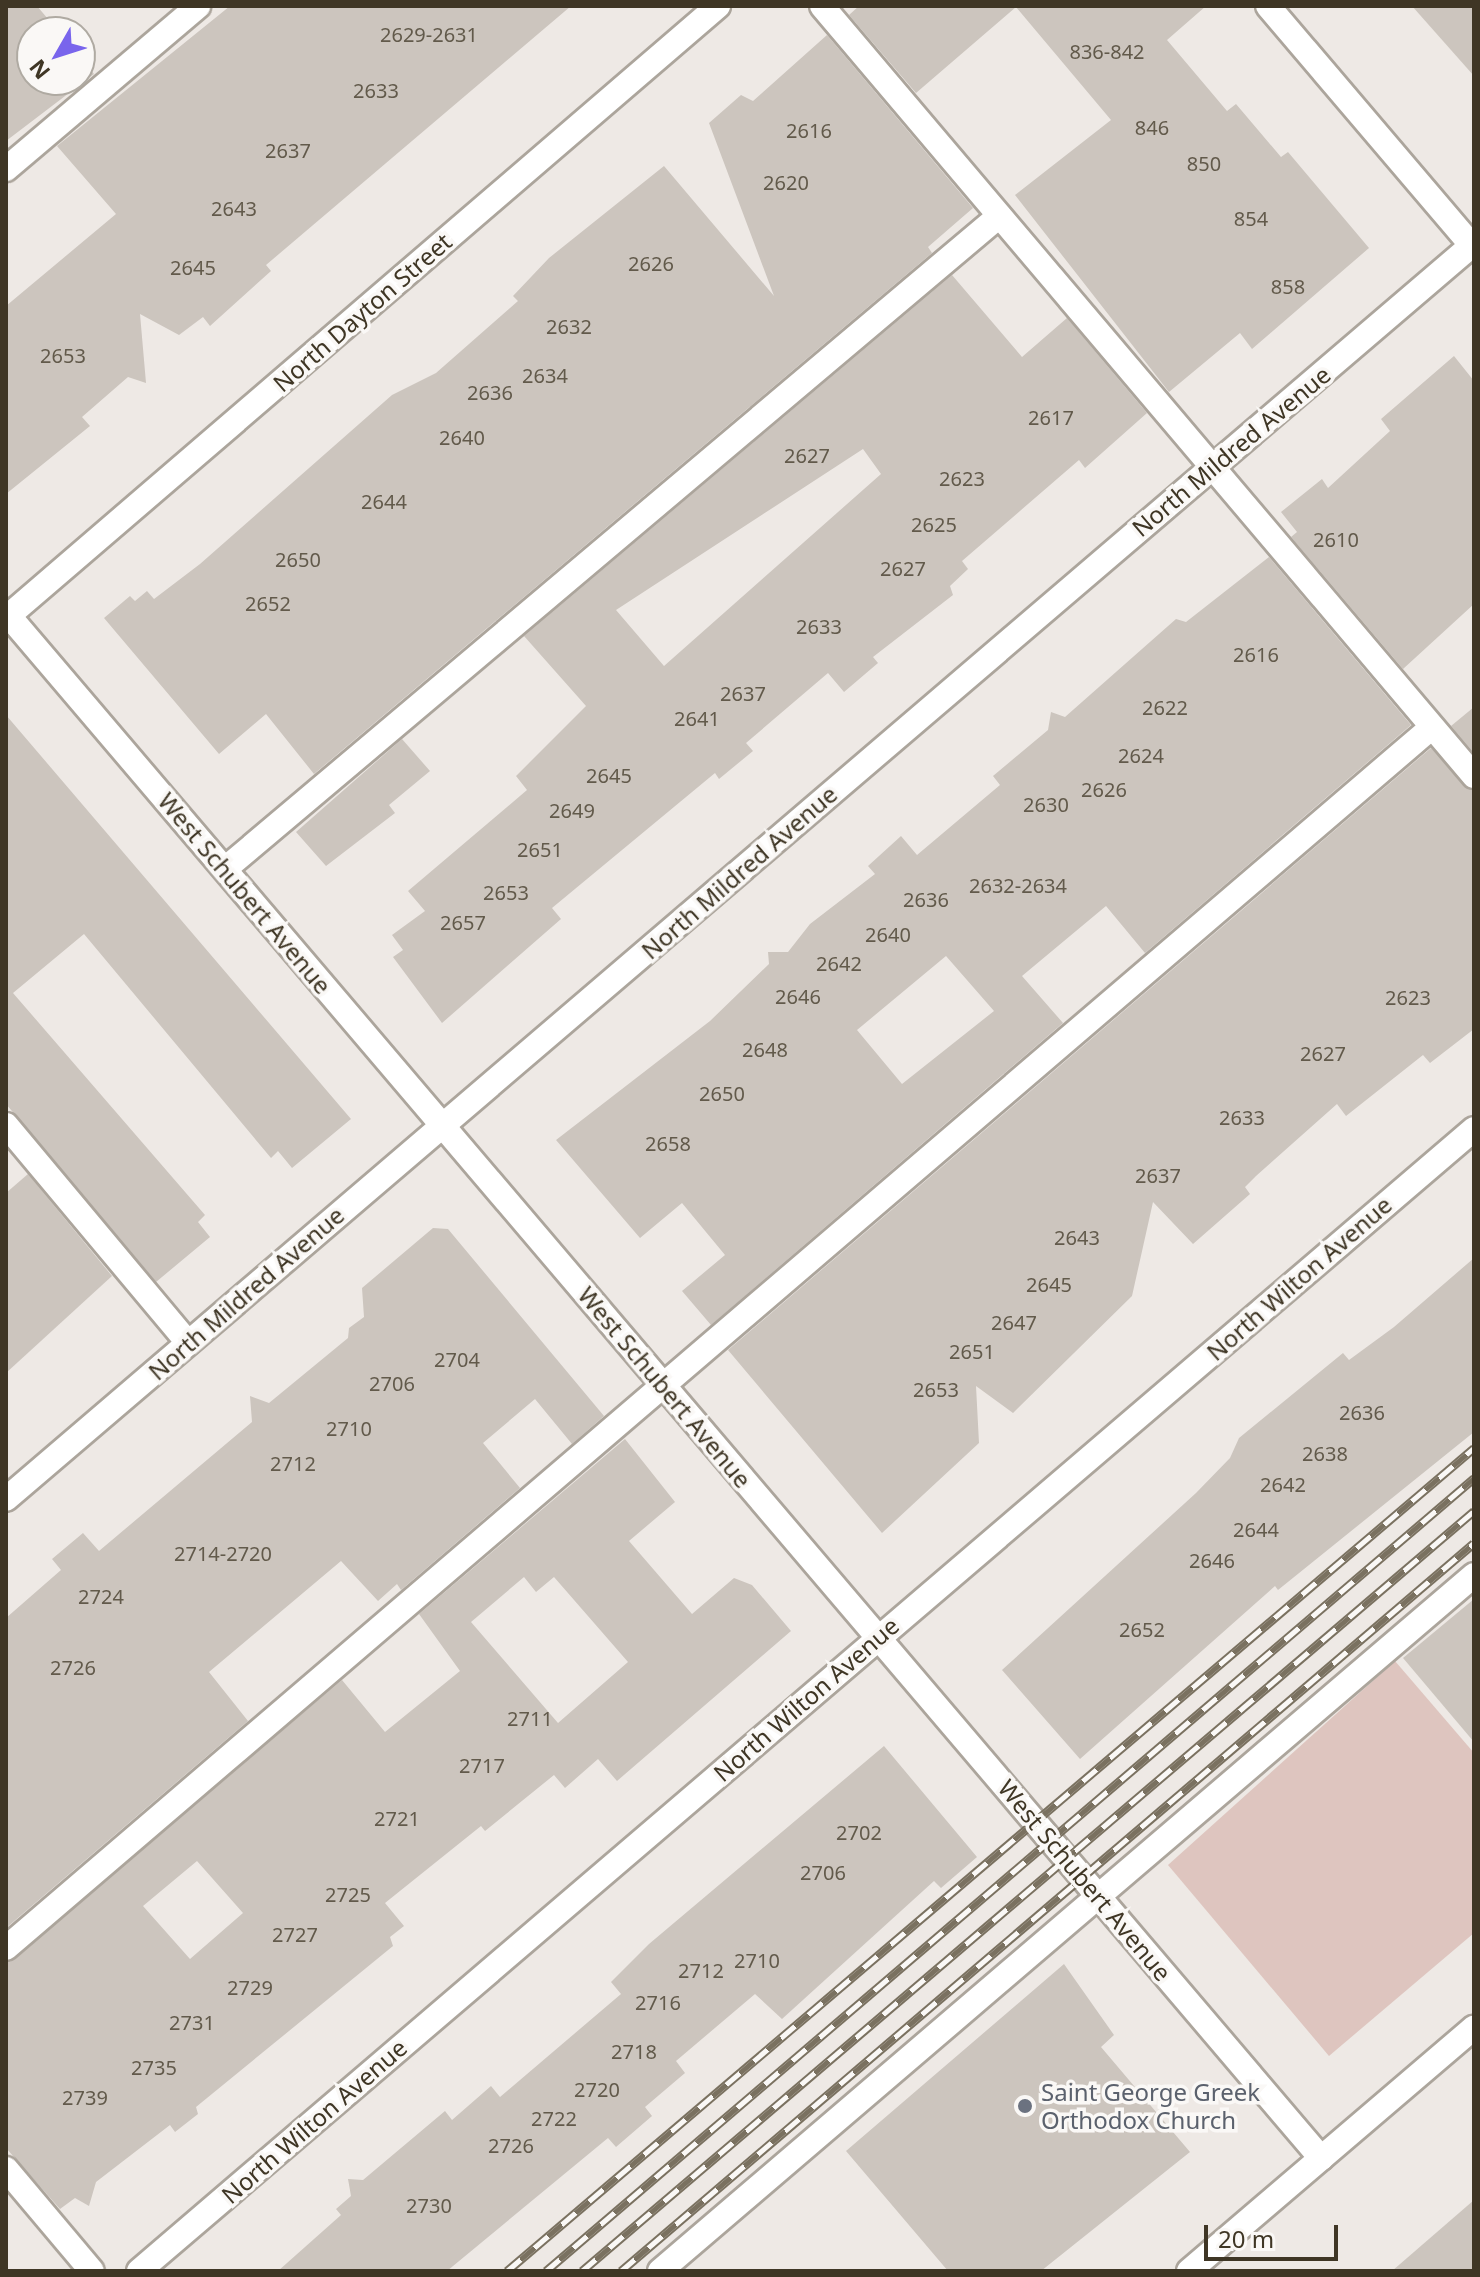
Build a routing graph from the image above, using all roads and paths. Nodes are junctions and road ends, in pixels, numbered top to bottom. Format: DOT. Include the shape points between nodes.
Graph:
graph roads {
  1 [pos="198,6"];
  2 [pos="718,6"];
  3 [pos="822,6"];
  4 [pos="1268,6"];
  5 [pos="6,169"];
  6 [pos="999,216"];
  7 [pos="1473,247"];
  8 [pos="1212,467"];
  9 [pos="8,617"];
  10 [pos="1432,727"];
  11 [pos="1474,776"];
  12 [pos="225,869"];
  13 [pos="6,1125"];
  14 [pos="443,1125"];
  15 [pos="1474,1129"];
  16 [pos="188,1343"];
  17 [pos="663,1384"];
  18 [pos="6,1499"];
  19 [pos="1474,1575"];
  20 [pos="879,1637"];
  21 [pos="1098,1895"];
  22 [pos="6,1948"];
  23 [pos="1474,2028"];
  24 [pos="1321,2158"];
  25 [pos="6,2169"];
  26 [pos="92,2271"];
  27 [pos="139,2271"];
  28 [pos="660,2271"];
  29 [pos="1189,2271"];
  1 -- 5 [label="street"];
  2 -- 9 [label="street, North Dayton Street"];
  3 -- 6 [label="street"];
  4 -- 7 [label="street"];
  6 -- 8 [label="street"];
  6 -- 12 [label="street"];
  7 -- 8 [label="street, North Mildred Avenue"];
  8 -- 10 [label="street"];
  8 -- 14 [label="street, North Mildred Avenue"];
  9 -- 12 [label="street, West Schubert Avenue"];
  10 -- 11 [label="street"];
  10 -- 17 [label="street"];
  12 -- 14 [label="street, West Schubert Avenue"];
  13 -- 16 [label="street"];
  14 -- 16 [label="street, North Mildred Avenue"];
  14 -- 17 [label="street, West Schubert Avenue"];
  15 -- 20 [label="street, North Wilton Avenue"];
  16 -- 18 [label="street, North Mildred Avenue"];
  17 -- 20 [label="street, West Schubert Avenue"];
  17 -- 22 [label="street"];
  19 -- 21 [label="street"];
  20 -- 21 [label="street, West Schubert Avenue"];
  20 -- 27 [label="street, North Wilton Avenue"];
  21 -- 24 [label="street, West Schubert Avenue"];
  21 -- 28 [label="street"];
  23 -- 24 [label="street"];
  24 -- 29 [label="street"];
  25 -- 26 [label="street"];
}
